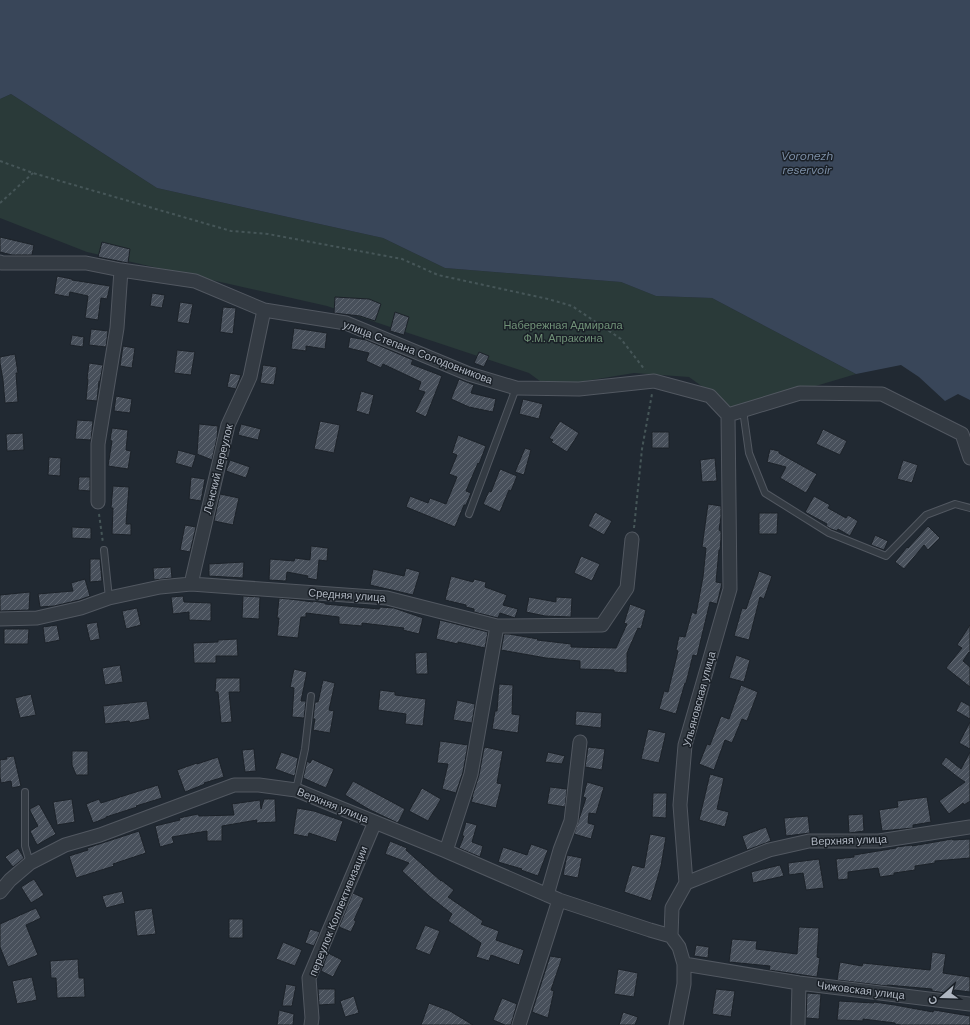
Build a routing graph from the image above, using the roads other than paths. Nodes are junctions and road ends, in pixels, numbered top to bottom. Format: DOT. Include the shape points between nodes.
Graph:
graph roads {
  1 [pos="0,262"];
  2 [pos="121,270"];
  3 [pos="264,310"];
  4 [pos="516,388"];
  5 [pos="743,410"];
  6 [pos="728,415"];
  7 [pos="970,458"];
  8 [pos="98,502"];
  9 [pos="970,508"];
  10 [pos="469,514"];
  11 [pos="632,539"];
  12 [pos="104,550"];
  13 [pos="191,584"];
  14 [pos="109,598"];
  15 [pos="0,619"];
  16 [pos="497,626"];
  17 [pos="311,696"];
  18 [pos="580,742"];
  19 [pos="296,790"];
  20 [pos="25,792"];
  21 [pos="375,822"];
  22 [pos="969,825"];
  23 [pos="446,851"];
  24 [pos="30,863"];
  25 [pos="686,883"];
  26 [pos="0,892"];
  27 [pos="547,895"];
  28 [pos="559,900"];
  29 [pos="671,936"];
  30 [pos="684,964"];
  31 [pos="799,983"];
  32 [pos="970,1004"];
  33 [pos="311,1025"];
  34 [pos="519,1025"];
  35 [pos="676,1025"];
  36 [pos="798,1025"];
  1 -- 2 [label="street, улица Степана Солодовникова" via="86,263"];
  2 -- 3 [label="street, улица Степана Солодовникова" via="195,282"];
  2 -- 8 [label="street" via="117,328 98,444"];
  3 -- 4 [label="street, улица Степана Солодовникова" via="346,323 469,374"];
  3 -- 13 [label="street, Ленский переулок" via="250,376 228,425"];
  4 -- 6 [label="street, улица Степана Солодовникова" via="579,389 654,382 710,396"];
  4 -- 10 [label="lane"];
  5 -- 6 [label="street"];
  5 -- 7 [label="street" via="800,393 882,394 962,434"];
  5 -- 9 [label="lane" via="749,453 765,492 829,533 886,556 926,515 955,504"];
  6 -- 25 [label="street, Ульяновская улица" via="730,589 685,745 680,805"];
  11 -- 16 [label="street, Средняя улица" via="627,588 602,625"];
  12 -- 14 [label="lane"];
  13 -- 14 [label="street, Средняя улица" via="160,587"];
  13 -- 16 [label="street, Средняя улица" via="388,598"];
  14 -- 15 [label="street, Средняя улица" via="81,608 37,618"];
  16 -- 23 [label="street" via="471,774"];
  17 -- 19 [label="lane" via="305,749"];
  18 -- 27 [label="street" via="571,821"];
  19 -- 21 [label="street, Верхняя улица"];
  19 -- 24 [label="street, Верхняя улица" via="234,785 100,835 65,845"];
  20 -- 24 [label="lane" via="25,846"];
  21 -- 23 [label="street, Верхняя улица"];
  21 -- 33 [label="street, переулок Коллективизации" via="309,978"];
  22 -- 25 [label="street, Верхняя улица" via="879,841 809,841 769,850"];
  23 -- 27 [label="street, Верхняя улица"];
  24 -- 26 [label="street, Верхняя улица"];
  25 -- 29 [label="street" via="672,908"];
  27 -- 28 [label="street, Верхняя улица"];
  28 -- 29 [label="street, Верхняя улица"];
  28 -- 34 [label="street"];
  29 -- 30 [label="street" via="679,947"];
  30 -- 31 [label="street, Чижовская улица"];
  30 -- 35 [label="street" via="684,984"];
  31 -- 32 [label="street, Чижовская улица"];
  31 -- 36 [label="street"];
}
